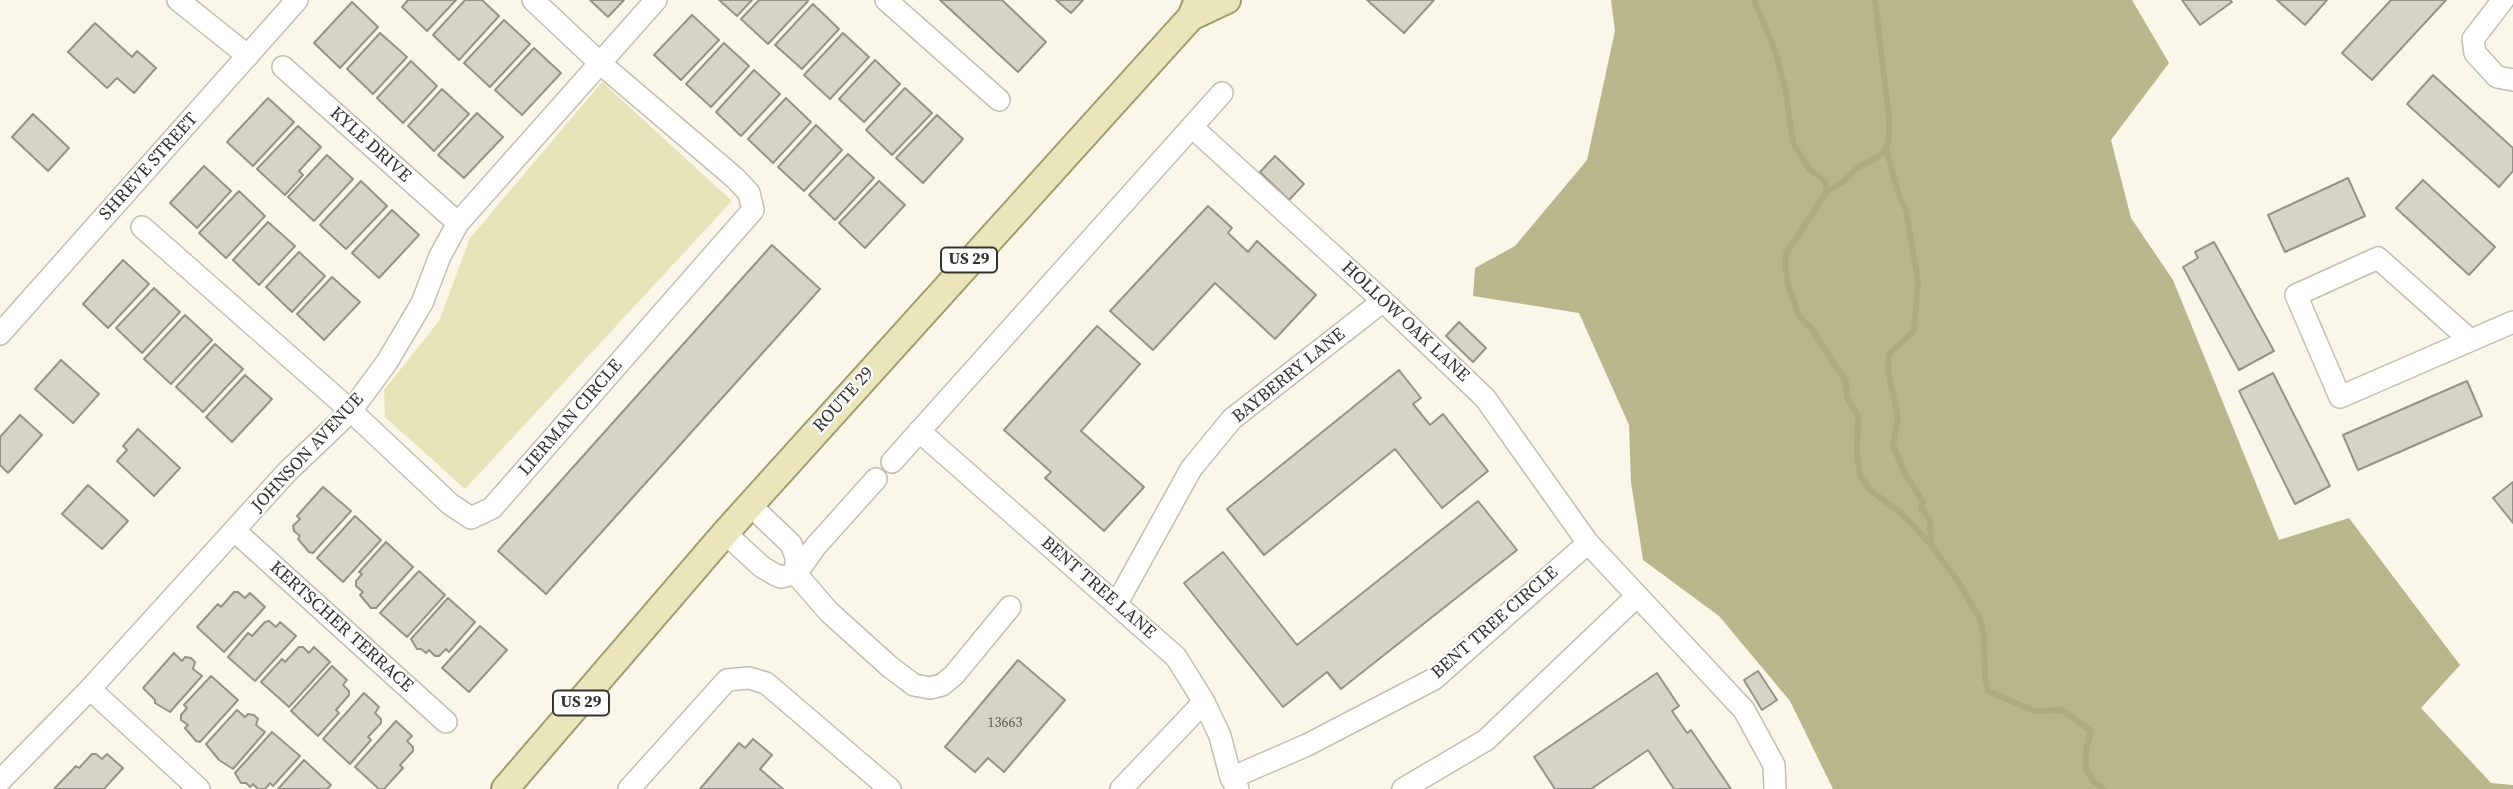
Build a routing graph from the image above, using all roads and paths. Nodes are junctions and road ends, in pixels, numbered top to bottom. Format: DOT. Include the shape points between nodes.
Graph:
graph roads {
  1 [pos="178,0"];
  2 [pos="297,0"];
  3 [pos="533,0"];
  4 [pos="656,0"];
  5 [pos="886,0"];
  6 [pos="1227,0"];
  7 [pos="2505,0"];
  8 [pos="2513,4"];
  9 [pos="1194,9"];
  10 [pos="248,56"];
  11 [pos="601,64"];
  12 [pos="283,67"];
  13 [pos="2513,80"];
  14 [pos="1222,93"];
  15 [pos="999,100"];
  16 [pos="1192,128"];
  17 [pos="458,223"];
  18 [pos="142,227"];
  19 [pos="1383,300"];
  20 [pos="2513,322"];
  21 [pos="0,334"];
  22 [pos="2470,340"];
  23 [pos="351,411"];
  24 [pos="919,431"];
  25 [pos="892,462"];
  26 [pos="876,479"];
  27 [pos="750,505"];
  28 [pos="235,531"];
  29 [pos="725,533"];
  30 [pos="1588,543"];
  31 [pos="796,574"];
  32 [pos="1637,596"];
  33 [pos="1117,603"];
  34 [pos="1010,607"];
  35 [pos="90,689"];
  36 [pos="1204,702"];
  37 [pos="446,722"];
  38 [pos="0,781"];
  39 [pos="1234,784"];
  40 [pos="1407,788"];
  41 [pos="199,789"];
  42 [pos="505,789"];
  43 [pos="629,789"];
  44 [pos="890,789"];
  45 [pos="1121,789"];
  46 [pos="1775,789"];
  1 -- 10 [label="street"];
  2 -- 10 [label="street, SHREVE STREET"];
  3 -- 11 [label="street, LIERMAN CIRCLE"];
  4 -- 11 [label="street, JOHNSON AVENUE"];
  5 -- 15 [label="street"];
  6 -- 9 [label="main road, ROUTE 29 / US 29"];
  7 -- 8 [label="street"];
  7 -- 13 [label="street" via="2473,39 2475,52 2497,77"];
  9 -- 27 [label="main road, ROUTE 29 / US 29"];
  10 -- 21 [label="street, SHREVE STREET"];
  11 -- 17 [label="street, JOHNSON AVENUE"];
  11 -- 23 [label="street, LIERMAN CIRCLE" via="735,178 749,193 753,210 492,508 471,518 450,504"];
  12 -- 17 [label="street, KYLE DRIVE"];
  14 -- 16 [label="street"];
  16 -- 19 [label="street, HOLLOW OAK LANE"];
  16 -- 24 [label="street"];
  17 -- 23 [label="street, JOHNSON AVENUE" via="422,303"];
  18 -- 23 [label="street, LIERMAN CIRCLE"];
  19 -- 30 [label="street, HOLLOW OAK LANE" via="1485,398"];
  19 -- 33 [label="street, BAYBERRY LANE" via="1232,419 1191,469"];
  20 -- 22 [label="street"];
  22 -- 22 [label="street" via="2340,397 2296,295 2378,258"];
  23 -- 28 [label="street, JOHNSON AVENUE" via="287,472"];
  24 -- 25 [label="street"];
  24 -- 33 [label="street, BENT TREE LANE"];
  26 -- 31 [label="street"];
  27 -- 29 [label="main road, ROUTE 29 / US 29"];
  27 -- 31 [label="street" via="794,549"];
  28 -- 35 [label="street, JOHNSON AVENUE"];
  28 -- 37 [label="street, KERTSCHER TERRACE"];
  29 -- 31 [label="street" via="774,574"];
  29 -- 42 [label="main road, ROUTE 29 / US 29"];
  30 -- 32 [label="street"];
  30 -- 39 [label="street, BENT TREE CIRCLE" via="1434,679"];
  31 -- 34 [label="street" via="829,612 890,667 915,685 930,688 954,675"];
  32 -- 40 [label="street" via="1486,740"];
  32 -- 46 [label="street" via="1744,710 1774,765"];
  33 -- 36 [label="street, BENT TREE LANE" via="1176,657"];
  35 -- 38 [label="street, JOHNSON AVENUE"];
  35 -- 41 [label="street"];
  36 -- 39 [label="street, BENT TREE LANE"];
  36 -- 45 [label="street"];
  43 -- 44 [label="street" via="727,680 748,678 766,683"];
}
